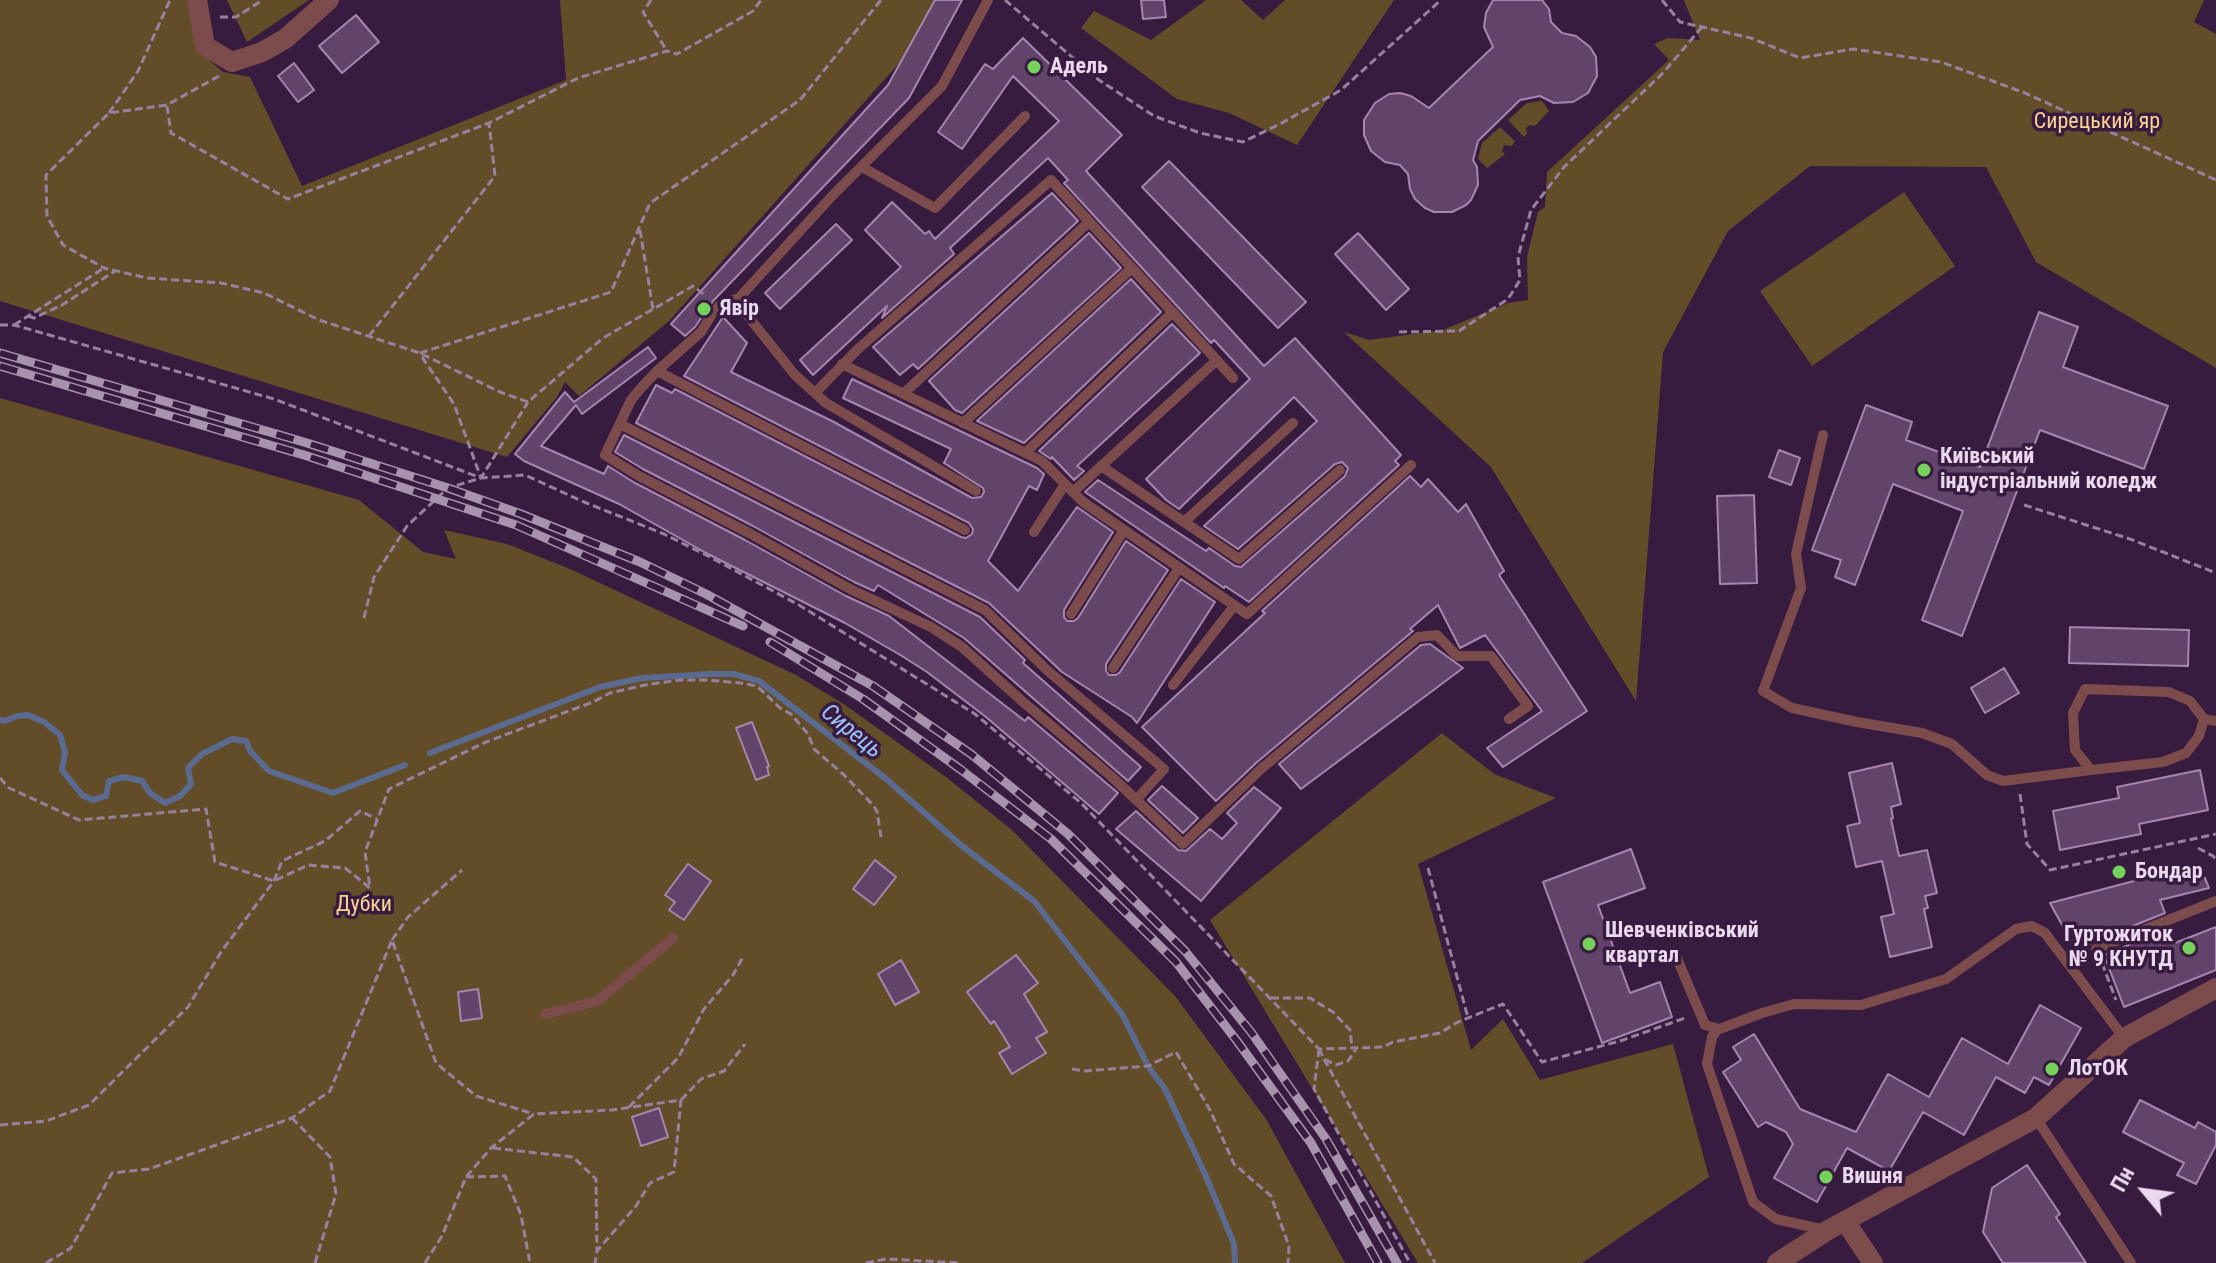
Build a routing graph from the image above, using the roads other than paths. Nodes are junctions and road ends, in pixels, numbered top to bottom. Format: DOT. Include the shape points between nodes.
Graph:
graph roads {
  1 [pos="329,0"];
  2 [pos="988,0"];
  3 [pos="198,8"];
  4 [pos="1025,116"];
  5 [pos="862,167"];
  6 [pos="1089,222"];
  7 [pos="1132,268"];
  8 [pos="735,300"];
  9 [pos="1173,312"];
  10 [pos="1217,360"];
  11 [pos="842,364"];
  12 [pos="657,371"];
  13 [pos="1233,378"];
  14 [pos="815,393"];
  15 [pos="903,394"];
  16 [pos="963,423"];
  17 [pos="1293,423"];
  18 [pos="620,424"];
  19 [pos="1823,435"];
  20 [pos="1025,453"];
  21 [pos="1411,465"];
  22 [pos="1101,466"];
  23 [pos="1340,470"];
  24 [pos="1069,488"];
  25 [pos="976,491"];
  26 [pos="1184,522"];
  27 [pos="965,530"];
  28 [pos="1124,530"];
  29 [pos="1034,532"];
  30 [pos="1179,568"];
  31 [pos="1234,606"];
  32 [pos="1071,614"];
  33 [pos="1113,668"];
  34 [pos="1173,685"];
  35 [pos="1509,719"];
  36 [pos="2204,719"];
  37 [pos="2216,721"];
  38 [pos="2091,770"];
  39 [pos="1136,800"];
  40 [pos="2216,901"];
  41 [pos="673,938"];
  42 [pos="2096,949"];
  43 [pos="1676,956"];
  44 [pos="2216,988"];
  45 [pos="546,1014"];
  46 [pos="1719,1029"];
  47 [pos="2124,1038"];
  48 [pos="2036,1118"];
  49 [pos="1837,1226"];
  50 [pos="1777,1263"];
  51 [pos="1873,1263"];
  52 [pos="2131,1263"];
  1 -- 3 [label="street" via="285,39 232,62 205,46"];
  2 -- 5 [label="lane" via="942,86"];
  4 -- 5 [label="lane" via="935,208"];
  5 -- 8 [label="lane"];
  6 -- 7 [label="lane"];
  6 -- 11 [label="lane" via="1051,180"];
  6 -- 15 [label="lane"];
  7 -- 9 [label="lane"];
  7 -- 16 [label="lane"];
  8 -- 12 [label="lane" via="719,306 701,332"];
  8 -- 14 [label="lane"];
  9 -- 10 [label="lane"];
  9 -- 20 [label="lane"];
  10 -- 13 [label="lane"];
  10 -- 22 [label="lane"];
  11 -- 14 [label="lane"];
  11 -- 15 [label="lane"];
  12 -- 18 [label="lane" via="631,400"];
  12 -- 27 [label="lane"];
  14 -- 25 [label="lane"];
  15 -- 16 [label="lane"];
  16 -- 20 [label="lane"];
  17 -- 26 [label="lane"];
  18 -- 39 [label="lane" via="605,455 962,647"];
  18 -- 39 [label="lane" via="985,610 1164,769"];
  19 -- 38 [label="lane" via="1796,554 1801,588 1763,691 1792,708 1922,733 1952,744 1987,775 2003,781"];
  20 -- 24 [label="lane" via="1042,461"];
  21 -- 31 [label="lane" via="1247,614"];
  22 -- 24 [label="lane"];
  22 -- 26 [label="lane"];
  23 -- 26 [label="lane" via="1239,559"];
  24 -- 28 [label="lane"];
  24 -- 29 [label="lane"];
  28 -- 30 [label="lane"];
  28 -- 32 [label="lane"];
  30 -- 31 [label="lane"];
  30 -- 33 [label="lane"];
  31 -- 34 [label="lane"];
  35 -- 39 [label="lane" via="1528,706 1491,656 1457,656 1437,635 1418,637 1261,769 1183,844"];
  36 -- 37 [label="lane"];
  36 -- 38 [label="lane" via="2186,753 2163,762"];
  36 -- 38 [label="lane" via="2190,701 2169,692 2085,689 2073,713 2075,750"];
  40 -- 42 [label="lane"];
  41 -- 45 [label="lane" via="598,1001"];
  43 -- 46 [label="lane" via="1705,1025"];
  44 -- 47 [label="street"];
  46 -- 47 [label="lane" via="1794,1004 1861,1005 1946,979 2016,929 2032,926 2045,933"];
  46 -- 49 [label="lane" via="1712,1037 1707,1064 1753,1202 1776,1219"];
  47 -- 48 [label="street"];
  48 -- 49 [label="street"];
  48 -- 52 [label="lane"];
  49 -- 50 [label="street"];
  49 -- 51 [label="street"];
}
